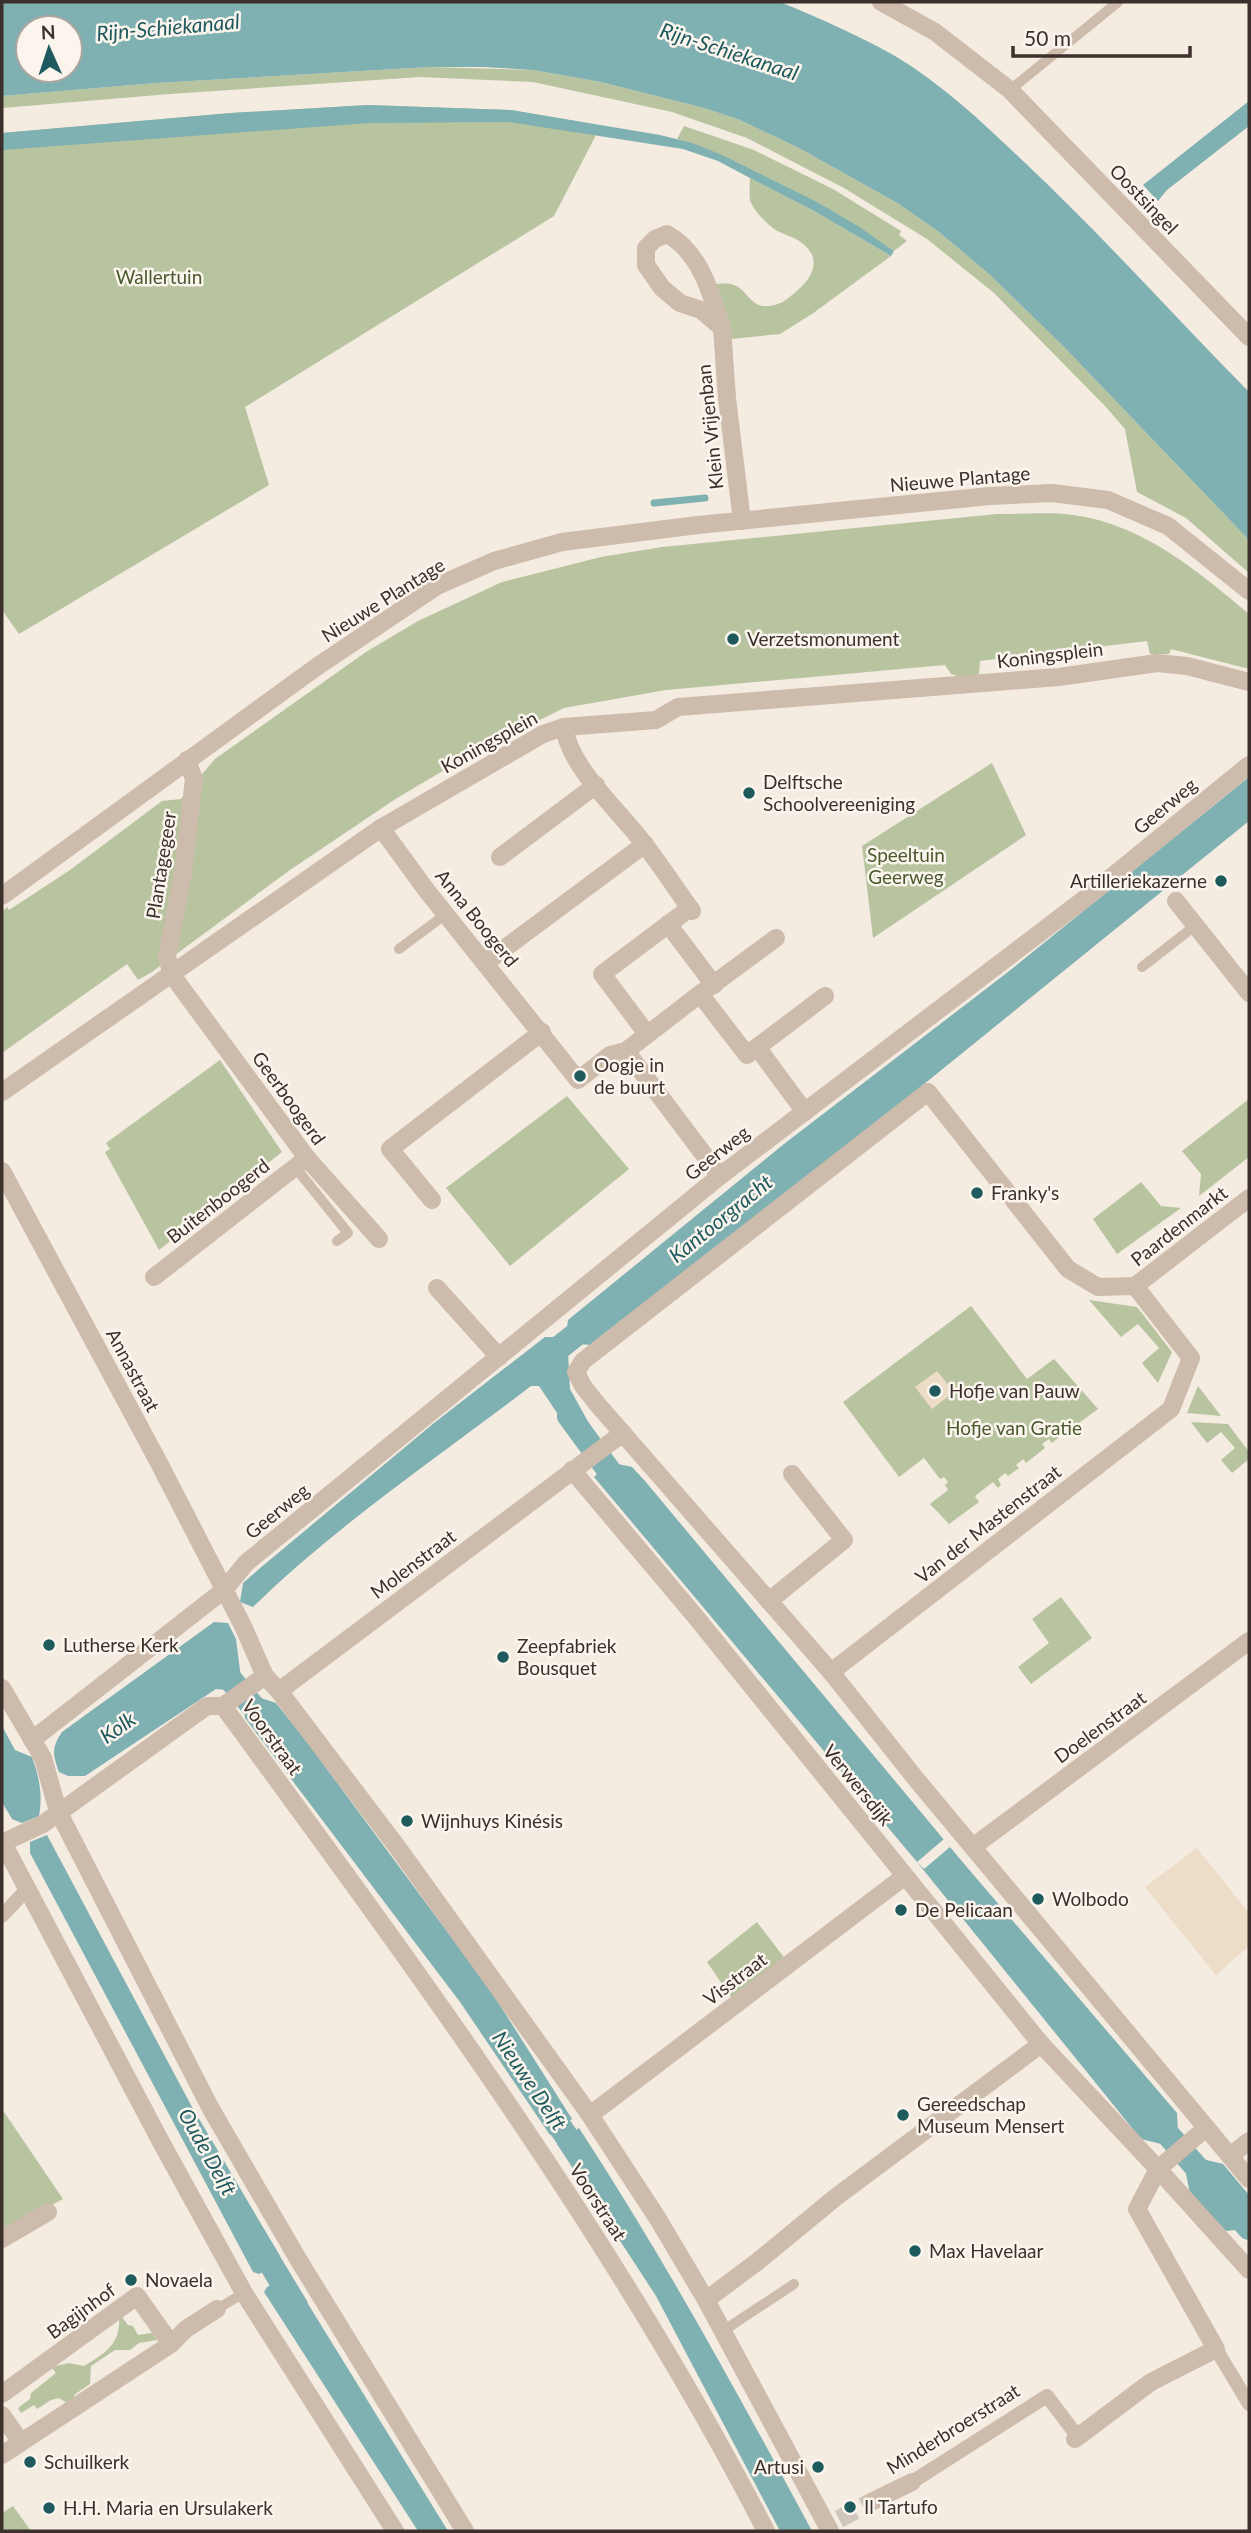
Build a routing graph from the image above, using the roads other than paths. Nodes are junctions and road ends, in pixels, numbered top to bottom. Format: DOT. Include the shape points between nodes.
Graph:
graph roads {
  1 [pos="881,2"];
  2 [pos="1118,2"];
  3 [pos="1010,90"];
  4 [pos="722,328"];
  5 [pos="1249,337"];
  6 [pos="742,522"];
  7 [pos="1249,591"];
  8 [pos="1249,682"];
  9 [pos="564,727"];
  10 [pos="187,761"];
  11 [pos="1249,765"];
  12 [pos="596,785"];
  13 [pos="381,828"];
  14 [pos="645,844"];
  15 [pos="500,857"];
  16 [pos="2,896"];
  17 [pos="1176,901"];
  18 [pos="446,914"];
  19 [pos="668,924"];
  20 [pos="1196,925"];
  21 [pos="776,937"];
  22 [pos="399,949"];
  23 [pos="485,963"];
  24 [pos="1142,967"];
  25 [pos="172,975"];
  26 [pos="707,989"];
  27 [pos="1249,993"];
  28 [pos="825,996"];
  29 [pos="542,1032"];
  30 [pos="647,1034"];
  31 [pos="757,1047"];
  32 [pos="626,1051"];
  33 [pos="2,1092"];
  34 [pos="805,1112"];
  35 [pos="301,1162"];
  36 [pos="2,1171"];
  37 [pos="720,1176"];
  38 [pos="1249,1198"];
  39 [pos="432,1199"];
  40 [pos="379,1240"];
  41 [pos="337,1241"];
  42 [pos="154,1276"];
  43 [pos="1135,1286"];
  44 [pos="437,1288"];
  45 [pos="499,1357"];
  46 [pos="1171,1409"];
  47 [pos="623,1433"];
  48 [pos="578,1466"];
  49 [pos="792,1474"];
  50 [pos="224,1590"];
  51 [pos="769,1601"];
  52 [pos="1249,1641"];
  53 [pos="831,1672"];
  54 [pos="265,1676"];
  55 [pos="2,1688"];
  56 [pos="279,1691"];
  57 [pos="229,1703"];
  58 [pos="32,1740"];
  59 [pos="58,1811"];
  60 [pos="2,1842"];
  61 [pos="974,1846"];
  62 [pos="905,1876"];
  63 [pos="28,1888"];
  64 [pos="2,1916"];
  65 [pos="1041,2044"];
  66 [pos="590,2115"];
  67 [pos="1201,2133"];
  68 [pos="1249,2141"];
  69 [pos="1230,2156"];
  70 [pos="1164,2164"];
  71 [pos="1249,2179"];
  72 [pos="48,2212"];
  73 [pos="2,2239"];
  74 [pos="1244,2248"];
  75 [pos="1249,2270"];
  76 [pos="794,2284"];
  77 [pos="244,2292"];
  78 [pos="706,2300"];
  79 [pos="217,2309"];
  80 [pos="723,2331"];
  81 [pos="172,2344"];
  82 [pos="1216,2349"];
  83 [pos="2,2394"];
  84 [pos="1249,2404"];
  85 [pos="2,2415"];
  86 [pos="1076,2438"];
  87 [pos="20,2441"];
  88 [pos="2,2455"];
  89 [pos="912,2482"];
  90 [pos="871,2502"];
  91 [pos="832,2525"];
  92 [pos="395,2531"];
  93 [pos="465,2531"];
  94 [pos="766,2531"];
  1 -- 3 [label="street, Oostsingel" via="935,32"];
  2 -- 3 [label="lane"];
  3 -- 5 [label="street, Oostsingel"];
  4 -- 4 [label="street, Klein Vrijenban" via="706,277 680,242 667,234 655,239 646,248 646,265 662,288 680,303 702,310"];
  4 -- 6 [label="street, Klein Vrijenban"];
  6 -- 7 [label="street, Nieuwe Plantage" via="1002,495 1052,493 1108,500 1168,526"];
  6 -- 10 [label="street, Nieuwe Plantage" via="562,542 494,561 437,586"];
  8 -- 9 [label="street, Koningsplein" via="1157,663 1059,677 678,708 656,720"];
  9 -- 12 [label="street" via="577,760"];
  9 -- 13 [label="street, Koningsplein" via="543,734"];
  10 -- 16 [label="street, Nieuwe Plantage"];
  10 -- 25 [label="street, Plantagegeer" via="194,779 167,957"];
  11 -- 34 [label="street, Geerweg" via="1098,888"];
  12 -- 14 [label="street"];
  12 -- 15 [label="street"];
  13 -- 18 [label="street, Anna Boogerd"];
  13 -- 25 [label="street, Koningsplein"];
  14 -- 19 [label="street" via="691,909"];
  14 -- 23 [label="street"];
  17 -- 20 [label="street"];
  18 -- 22 [label="lane"];
  18 -- 23 [label="street, Anna Boogerd"];
  19 -- 26 [label="street"];
  19 -- 30 [label="street" via="602,974"];
  20 -- 24 [label="lane"];
  20 -- 27 [label="street"];
  21 -- 26 [label="street, Anna Boogerd"];
  23 -- 29 [label="street, Anna Boogerd"];
  25 -- 33 [label="street, Koningsplein"];
  25 -- 35 [label="street, Geerboogerd"];
  26 -- 30 [label="street, Anna Boogerd"];
  26 -- 31 [label="street" via="747,1055"];
  28 -- 31 [label="street"];
  29 -- 32 [label="street, Anna Boogerd" via="578,1080 610,1055"];
  29 -- 39 [label="street" via="390,1149"];
  30 -- 32 [label="street, Anna Boogerd"];
  31 -- 34 [label="street"];
  32 -- 37 [label="street"];
  34 -- 37 [label="street, Geerweg"];
  35 -- 40 [label="street, Geerboogerd"];
  35 -- 41 [label="lane" via="348,1233"];
  35 -- 42 [label="street, Buitenboogerd"];
  36 -- 50 [label="street, Annastraat"];
  37 -- 45 [label="street, Geerweg"];
  38 -- 43 [label="street, Paardenmarkt"];
  43 -- 46 [label="street, Paardenmarkt" via="1191,1358"];
  43 -- 47 [label="street, Paardenmarkt" via="1098,1287 1068,1269 928,1092 583,1361 578,1376"];
  44 -- 45 [label="street"];
  45 -- 50 [label="street, Geerweg" via="246,1563"];
  46 -- 53 [label="street, Van der Mastenstraat"];
  47 -- 48 [label="street"];
  47 -- 51 [label="street"];
  48 -- 56 [label="street, Molenstraat"];
  48 -- 62 [label="street, Verwersdijk"];
  49 -- 51 [label="street" via="844,1540"];
  50 -- 54 [label="street"];
  50 -- 58 [label="street"];
  51 -- 53 [label="street"];
  52 -- 61 [label="street, Doelenstraat"];
  53 -- 61 [label="street"];
  54 -- 56 [label="street"];
  54 -- 57 [label="street"];
  55 -- 58 [label="street"];
  56 -- 66 [label="street, Voorstraat"];
  57 -- 59 [label="street" via="206,1706"];
  57 -- 94 [label="street, Voorstraat" via="553,2171 661,2340"];
  58 -- 59 [label="street" via="43,1758"];
  59 -- 60 [label="street" via="43,1824"];
  59 -- 93 [label="street" via="211,2109"];
  60 -- 63 [label="street"];
  61 -- 67 [label="street"];
  62 -- 65 [label="street, Verwersdijk"];
  62 -- 66 [label="street, Visstraat"];
  63 -- 64 [label="street"];
  63 -- 77 [label="street"];
  65 -- 70 [label="street, Verwersdijk"];
  65 -- 78 [label="street" via="835,2197"];
  66 -- 78 [label="street, Voorstraat"];
  67 -- 69 [label="street"];
  67 -- 70 [label="street"];
  68 -- 69 [label="street"];
  69 -- 71 [label="street"];
  70 -- 74 [label="street, Verwersdijk"];
  70 -- 82 [label="street" via="1137,2209"];
  72 -- 73 [label="street"];
  74 -- 75 [label="street, Verwersdijk"];
  76 -- 80 [label="lane"];
  77 -- 79 [label="lane"];
  77 -- 92 [label="street"];
  78 -- 80 [label="street, Voorstraat"];
  79 -- 81 [label="street"];
  80 -- 91 [label="street, Voorstraat"];
  81 -- 83 [label="street, Bagijnhof" via="137,2296"];
  81 -- 87 [label="street"];
  82 -- 84 [label="street"];
  82 -- 86 [label="street, Minderbroerstraat" via="1151,2382"];
  85 -- 87 [label="street"];
  86 -- 89 [label="street, Minderbroerstraat" via="1047,2396"];
  87 -- 88 [label="street"];
  89 -- 90 [label="street, Minderbroerstraat"];
}
